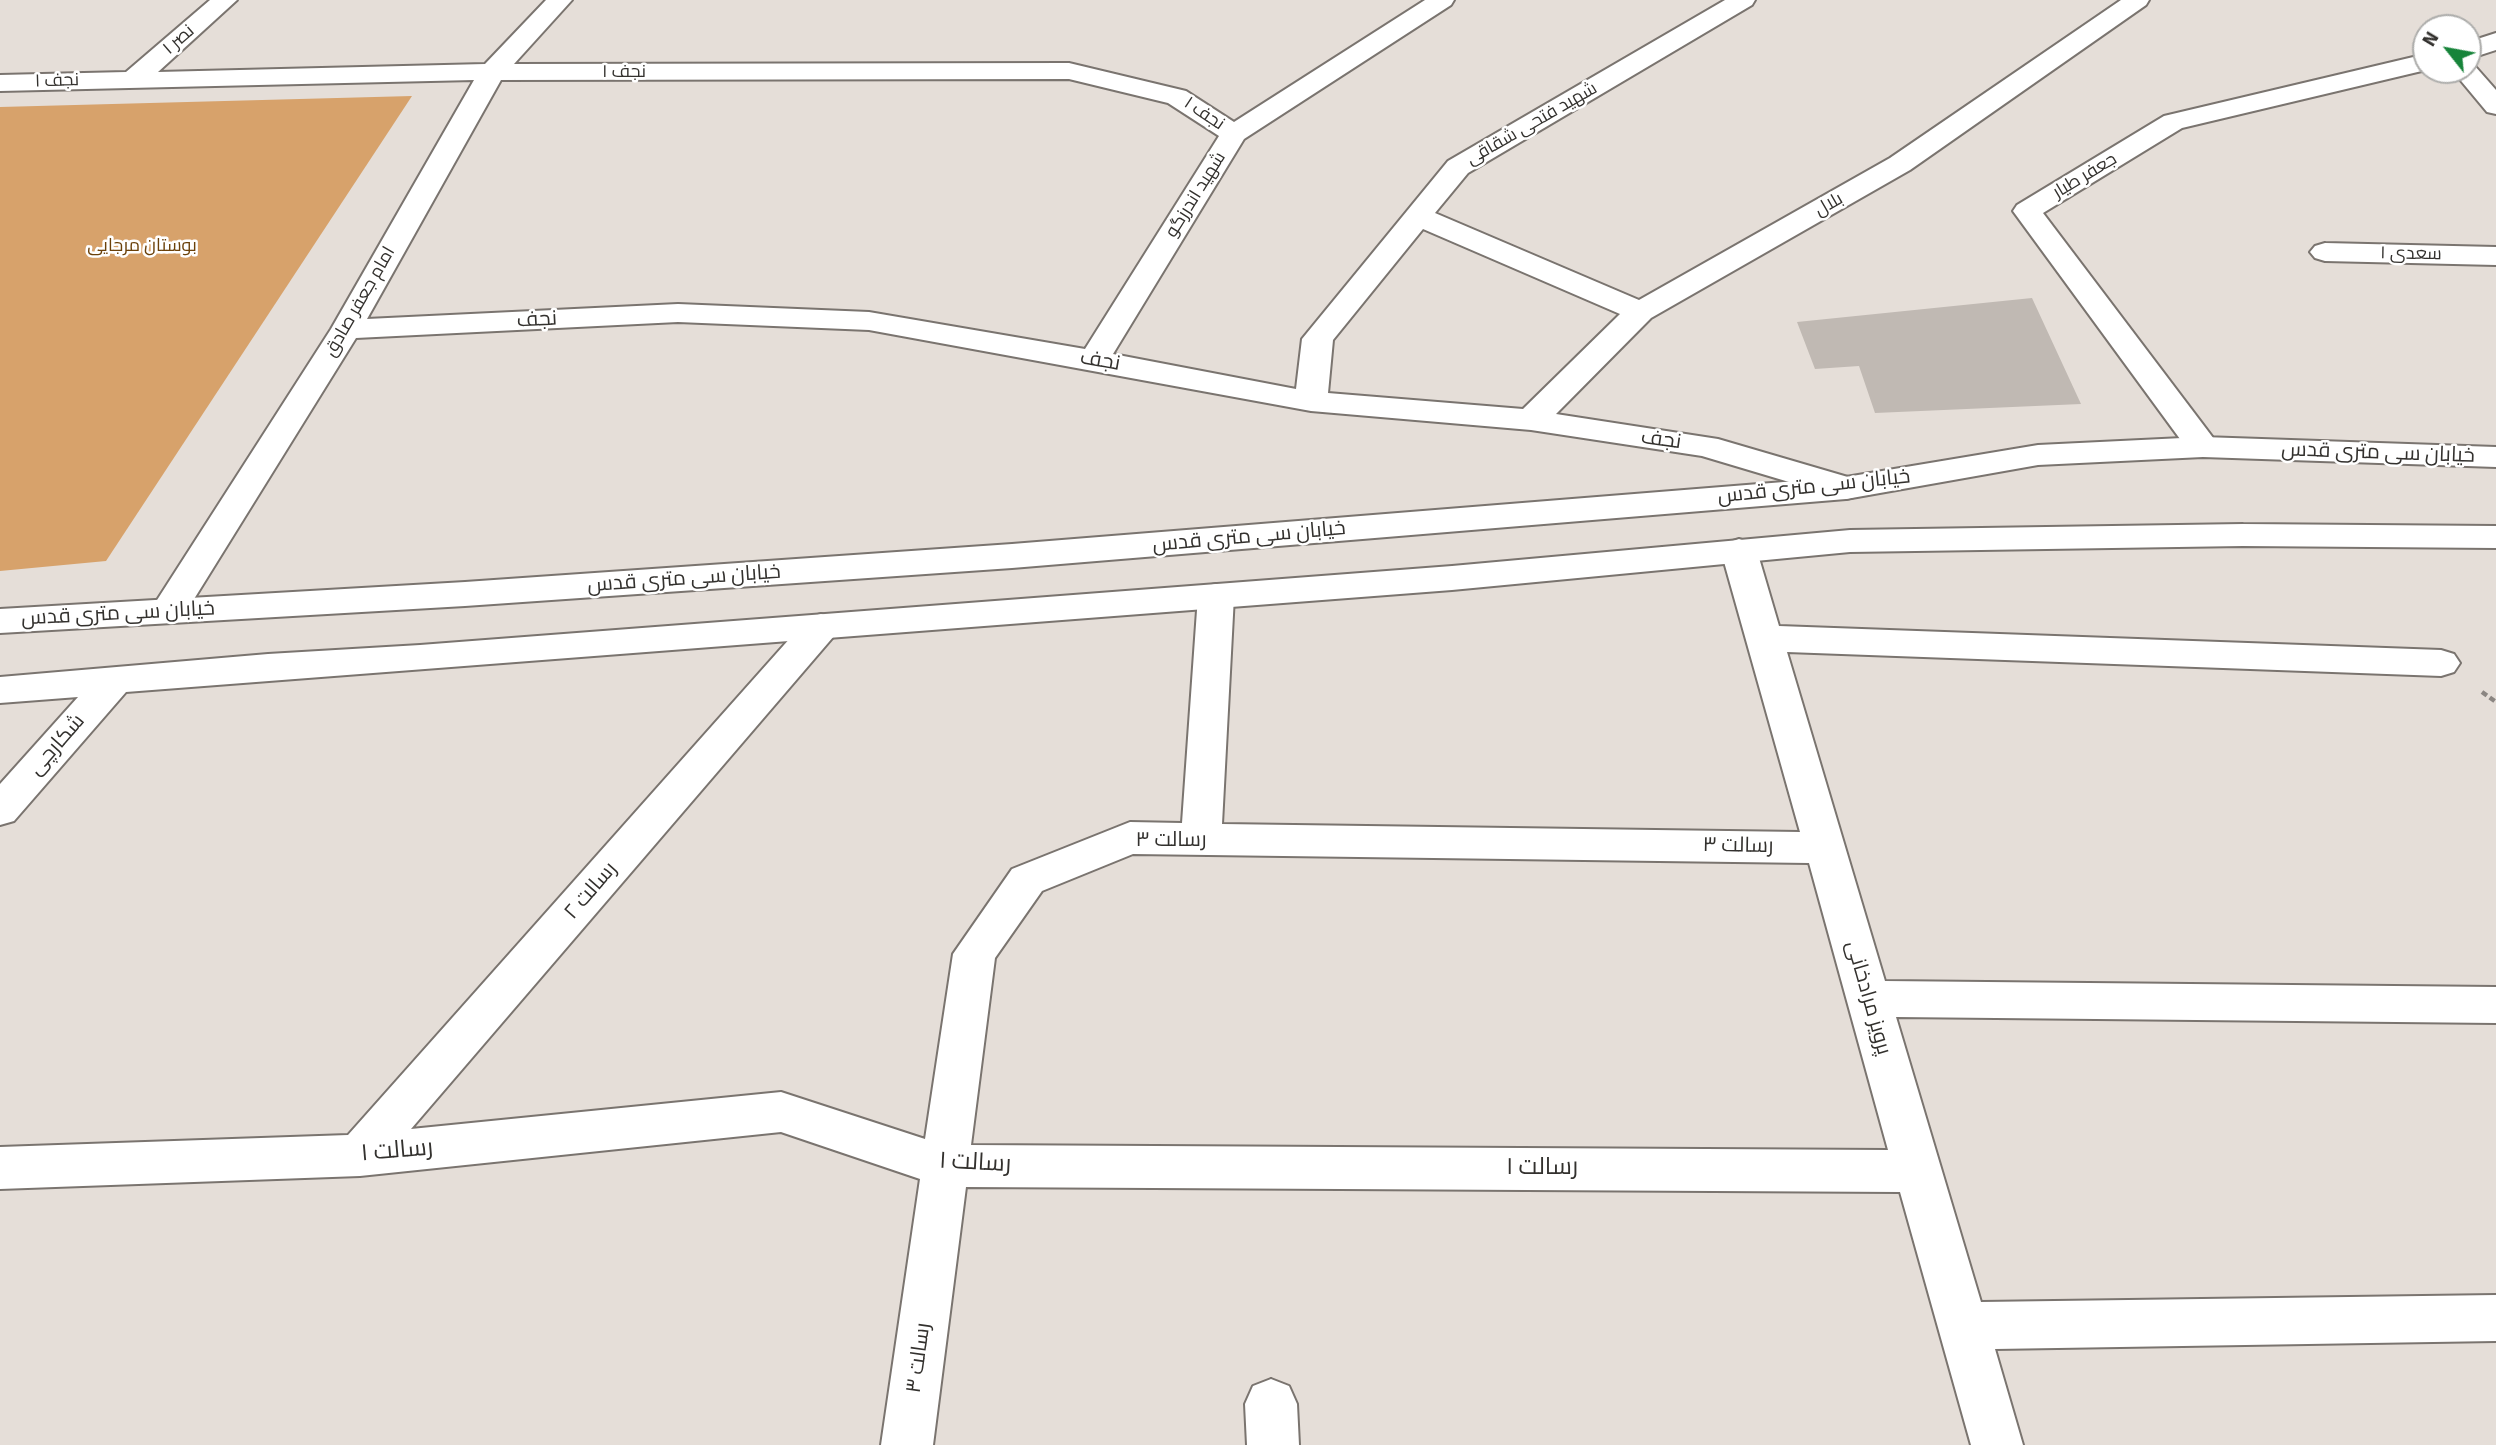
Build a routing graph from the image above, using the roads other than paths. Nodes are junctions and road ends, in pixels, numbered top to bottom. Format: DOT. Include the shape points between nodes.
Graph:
graph roads {
  1 [pos="225,0"];
  2 [pos="560,0"];
  3 [pos="1403,0"];
  4 [pos="1743,0"];
  5 [pos="2137,0"];
  6 [pos="1436,4"];
  7 [pos="2412,65"];
  8 [pos="492,72"];
  9 [pos="134,79"];
  10 [pos="0,83"];
  11 [pos="2477,84"];
  12 [pos="2496,106"];
  13 [pos="1234,134"];
  14 [pos="1418,216"];
  15 [pos="2325,252"];
  16 [pos="2496,256"];
  17 [pos="1640,312"];
  18 [pos="346,329"];
  19 [pos="1094,360"];
  20 [pos="1311,401"];
  21 [pos="1531,420"];
  22 [pos="2203,447"];
  23 [pos="2496,457"];
  24 [pos="1846,488"];
  25 [pos="2496,537"];
  26 [pos="1739,551"];
  27 [pos="1216,596"];
  28 [pos="168,611"];
  29 [pos="0,621"];
  30 [pos="821,627"];
  31 [pos="1765,638"];
  32 [pos="2441,663"];
  33 [pos="115,680"];
  34 [pos="0,690"];
  35 [pos="0,810"];
  36 [pos="1202,839"];
  37 [pos="1825,848"];
  38 [pos="1868,999"];
  39 [pos="2496,1005"];
  40 [pos="360,1155"];
  41 [pos="944,1166"];
  42 [pos="0,1167"];
  43 [pos="1919,1171"];
  44 [pos="2496,1318"];
  45 [pos="1963,1326"];
  46 [pos="907,1445"];
  47 [pos="1997,1445"];
  1 -- 9 [label="street, نصر ۱"];
  2 -- 8 [label="street, امام جعفر صادق"];
  3 -- 6 [label="street"];
  4 -- 14 [label="street, شهید فتحی شقاقی" via="1458,167"];
  5 -- 17 [label="street, بلال" via="1900,164"];
  6 -- 13 [label="street, شهید اندرزگو"];
  7 -- 22 [label="street, جعفر طیار" via="2173,122 2027,211"];
  8 -- 9 [label="street, نجف ۱"];
  8 -- 13 [label="street, نجف ۱" via="1069,71 1177,97"];
  8 -- 18 [label="street, امام جعفر صادق"];
  9 -- 10 [label="street, نجف ۱"];
  11 -- 12 [label="street"];
  13 -- 19 [label="street, شهید اندرزگو"];
  14 -- 17 [label="street"];
  14 -- 20 [label="street, شهید فتحی شقاقی" via="1318,340"];
  15 -- 16 [label="street, سعدی ۱"];
  17 -- 21 [label="street, بلال"];
  18 -- 19 [label="street, نجف" via="705,314 869,321"];
  18 -- 28 [label="street, امام جعفر صادق"];
  19 -- 20 [label="street, نجف"];
  20 -- 21 [label="street, نجف"];
  21 -- 24 [label="street, نجف" via="1706,446"];
  22 -- 23 [label="street, خیابان سی متری قدس"];
  22 -- 24 [label="street, خیابان سی متری قدس" via="2038,455"];
  24 -- 28 [label="street, خیابان سی متری قدس" via="998,557"];
  25 -- 26 [label="street" via="2243,535 1850,541"];
  26 -- 27 [label="street"];
  26 -- 31 [label="street, پرویز مرادخانی"];
  27 -- 30 [label="street"];
  27 -- 36 [label="street"];
  28 -- 29 [label="street, خیابان سی متری قدس"];
  30 -- 33 [label="street"];
  30 -- 40 [label="street, رسالت ۲"];
  31 -- 32 [label="street"];
  31 -- 37 [label="street, پرویز مرادخانی"];
  33 -- 34 [label="street"];
  33 -- 35 [label="street, شکارچی"];
  36 -- 37 [label="street, رسالت ۳"];
  36 -- 41 [label="street, رسالت ۳" via="1130,838 1027,880 974,954"];
  37 -- 38 [label="street, پرویز مرادخانی"];
  38 -- 39 [label="street"];
  38 -- 43 [label="street, پرویز مرادخانی"];
  40 -- 41 [label="street, رسالت ۱" via="781,1112"];
  40 -- 42 [label="street, رسالت ۱"];
  41 -- 43 [label="street, رسالت ۱"];
  41 -- 46 [label="street, رسالت ۳"];
  43 -- 45 [label="street, پرویز مرادخانی"];
  44 -- 45 [label="street"];
  45 -- 47 [label="street, پرویز مرادخانی"];
}
